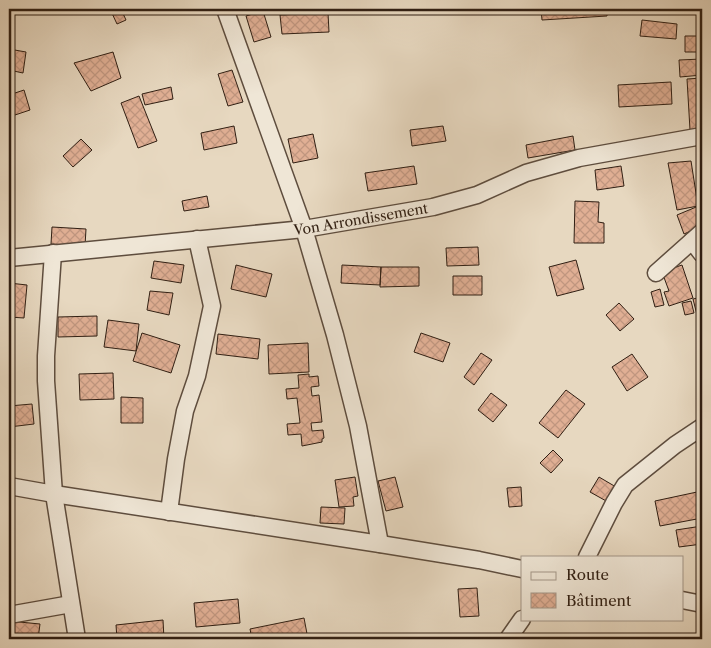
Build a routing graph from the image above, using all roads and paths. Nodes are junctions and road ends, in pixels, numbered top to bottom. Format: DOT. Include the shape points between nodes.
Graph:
graph roads {
  1 [pos="225,9"];
  2 [pos="702,136"];
  3 [pos="304,229"];
  4 [pos="197,239"];
  5 [pos="699,242"];
  6 [pos="53,253"];
  7 [pos="9,258"];
  8 [pos="656,273"];
  9 [pos="702,426"];
  10 [pos="9,486"];
  11 [pos="54,494"];
  12 [pos="169,512"];
  13 [pos="380,544"];
  14 [pos="588,556"];
  15 [pos="521,569"];
  16 [pos="684,600"];
  17 [pos="71,604"];
  18 [pos="702,604"];
  19 [pos="9,615"];
  20 [pos="521,620"];
  21 [pos="76,639"];
  22 [pos="508,639"];
  1 -- 3 [label="street"];
  2 -- 3 [label="street, Von Arrondissement" via="579,158 526,173 477,196 433,207"];
  3 -- 4 [label="street, Von Arrondissement"];
  3 -- 13 [label="street" via="347,378"];
  4 -- 6 [label="street, Von Arrondissement"];
  4 -- 12 [label="street" via="212,306 197,376 185,411"];
  5 -- 8 [label="street"];
  6 -- 7 [label="street, Von Arrondissement"];
  6 -- 11 [label="street" via="46,356"];
  9 -- 14 [label="street" via="625,485"];
  10 -- 11 [label="street"];
  11 -- 12 [label="street"];
  11 -- 17 [label="street"];
  12 -- 13 [label="street"];
  13 -- 15 [label="street"];
  16 -- 18 [label="street"];
  17 -- 19 [label="street"];
  17 -- 21 [label="street"];
  20 -- 22 [label="street"];
}
